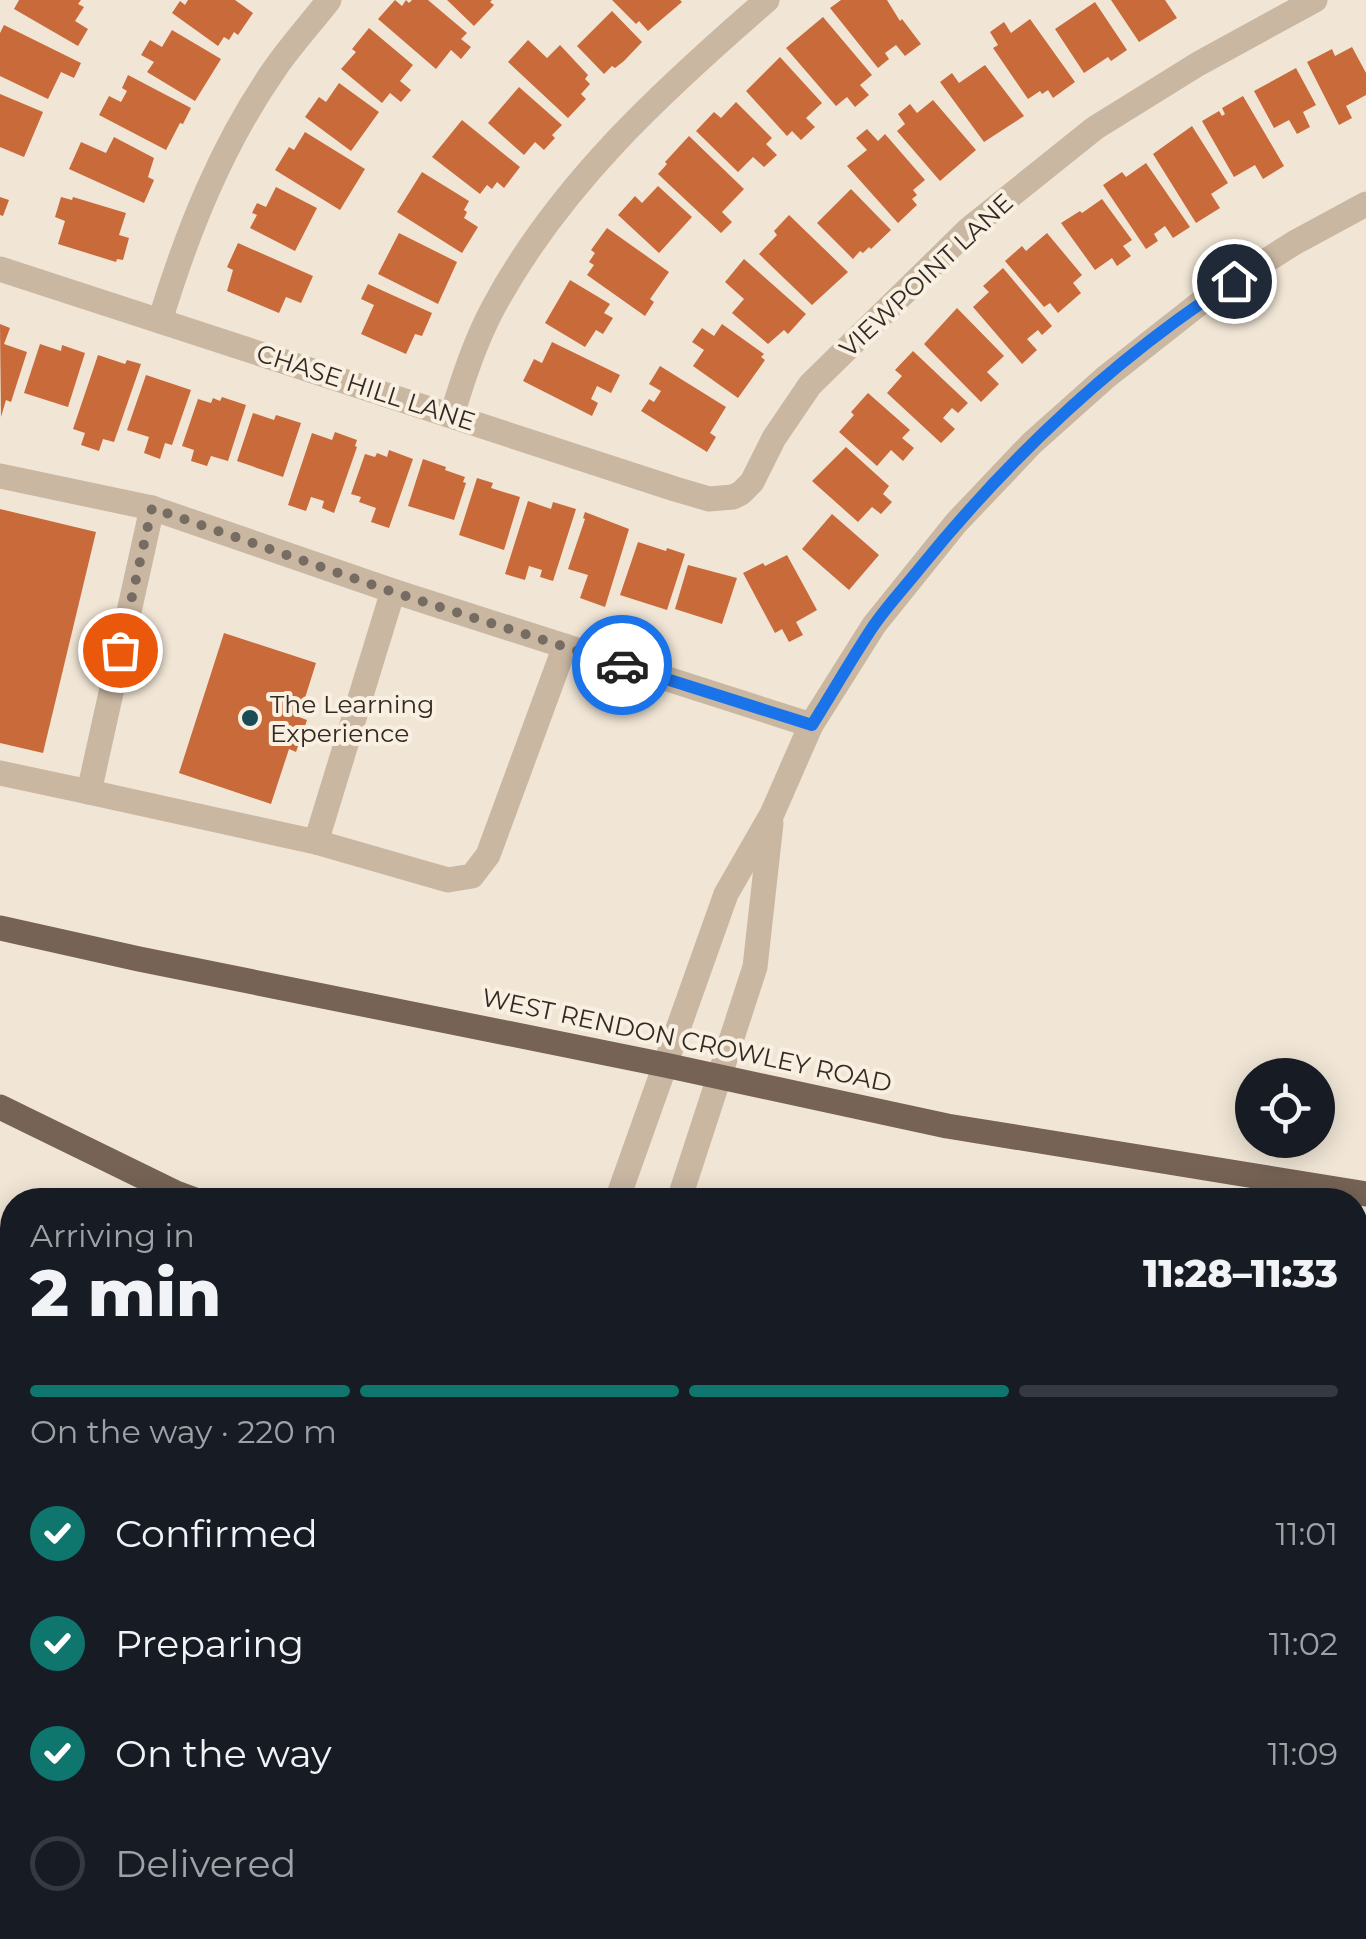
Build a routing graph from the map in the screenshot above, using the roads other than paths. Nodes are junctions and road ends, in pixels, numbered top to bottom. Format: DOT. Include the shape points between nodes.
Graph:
graph roads {
  1 [pos="330,0"];
  2 [pos="767,0"];
  3 [pos="1316,0"];
  4 [pos="1366,204"];
  5 [pos="0,269"];
  6 [pos="160,321"];
  7 [pos="452,415"];
  8 [pos="0,476"];
  9 [pos="732,497"];
  10 [pos="152,508"];
  11 [pos="393,592"];
  12 [pos="565,646"];
  13 [pos="812,725"];
  14 [pos="0,773"];
  15 [pos="89,792"];
  16 [pos="772,814"];
  17 [pos="316,842"];
  18 [pos="0,928"];
  19 [pos="664,1064"];
  20 [pos="718,1077"];
  21 [pos="0,1107"];
  22 [pos="166,1188"];
  23 [pos="621,1188"];
  24 [pos="683,1188"];
  25 [pos="1329,1188"];
  1 -- 6 [label="street" via="276,67 229,144"];
  2 -- 7 [label="street" via="635,120 562,204 492,308"];
  3 -- 9 [label="street, VIEWPOINT LANE" via="1096,128 969,229 810,385 752,482"];
  4 -- 13 [label="street" via="1204,300 1032,443 874,626"];
  5 -- 6 [label="street, CHASE HILL LANE"];
  6 -- 7 [label="street, CHASE HILL LANE"];
  7 -- 9 [label="street, CHASE HILL LANE" via="710,499"];
  8 -- 10 [label="street"];
  10 -- 11 [label="street"];
  10 -- 15 [label="street"];
  11 -- 12 [label="street"];
  11 -- 17 [label="street"];
  12 -- 13 [label="street"];
  12 -- 17 [label="street" via="488,854 472,876 448,880"];
  13 -- 16 [label="street"];
  14 -- 15 [label="street"];
  15 -- 17 [label="street"];
  16 -- 19 [label="street" via="726,894"];
  16 -- 20 [label="street" via="755,967"];
  18 -- 19 [label="main road, WEST RENDON CROWLEY ROAD"];
  19 -- 20 [label="main road, WEST RENDON CROWLEY ROAD"];
  19 -- 23 [label="street"];
  20 -- 24 [label="street"];
  20 -- 25 [label="main road, WEST RENDON CROWLEY ROAD" via="947,1126"];
  21 -- 22 [label="main road"];
}
